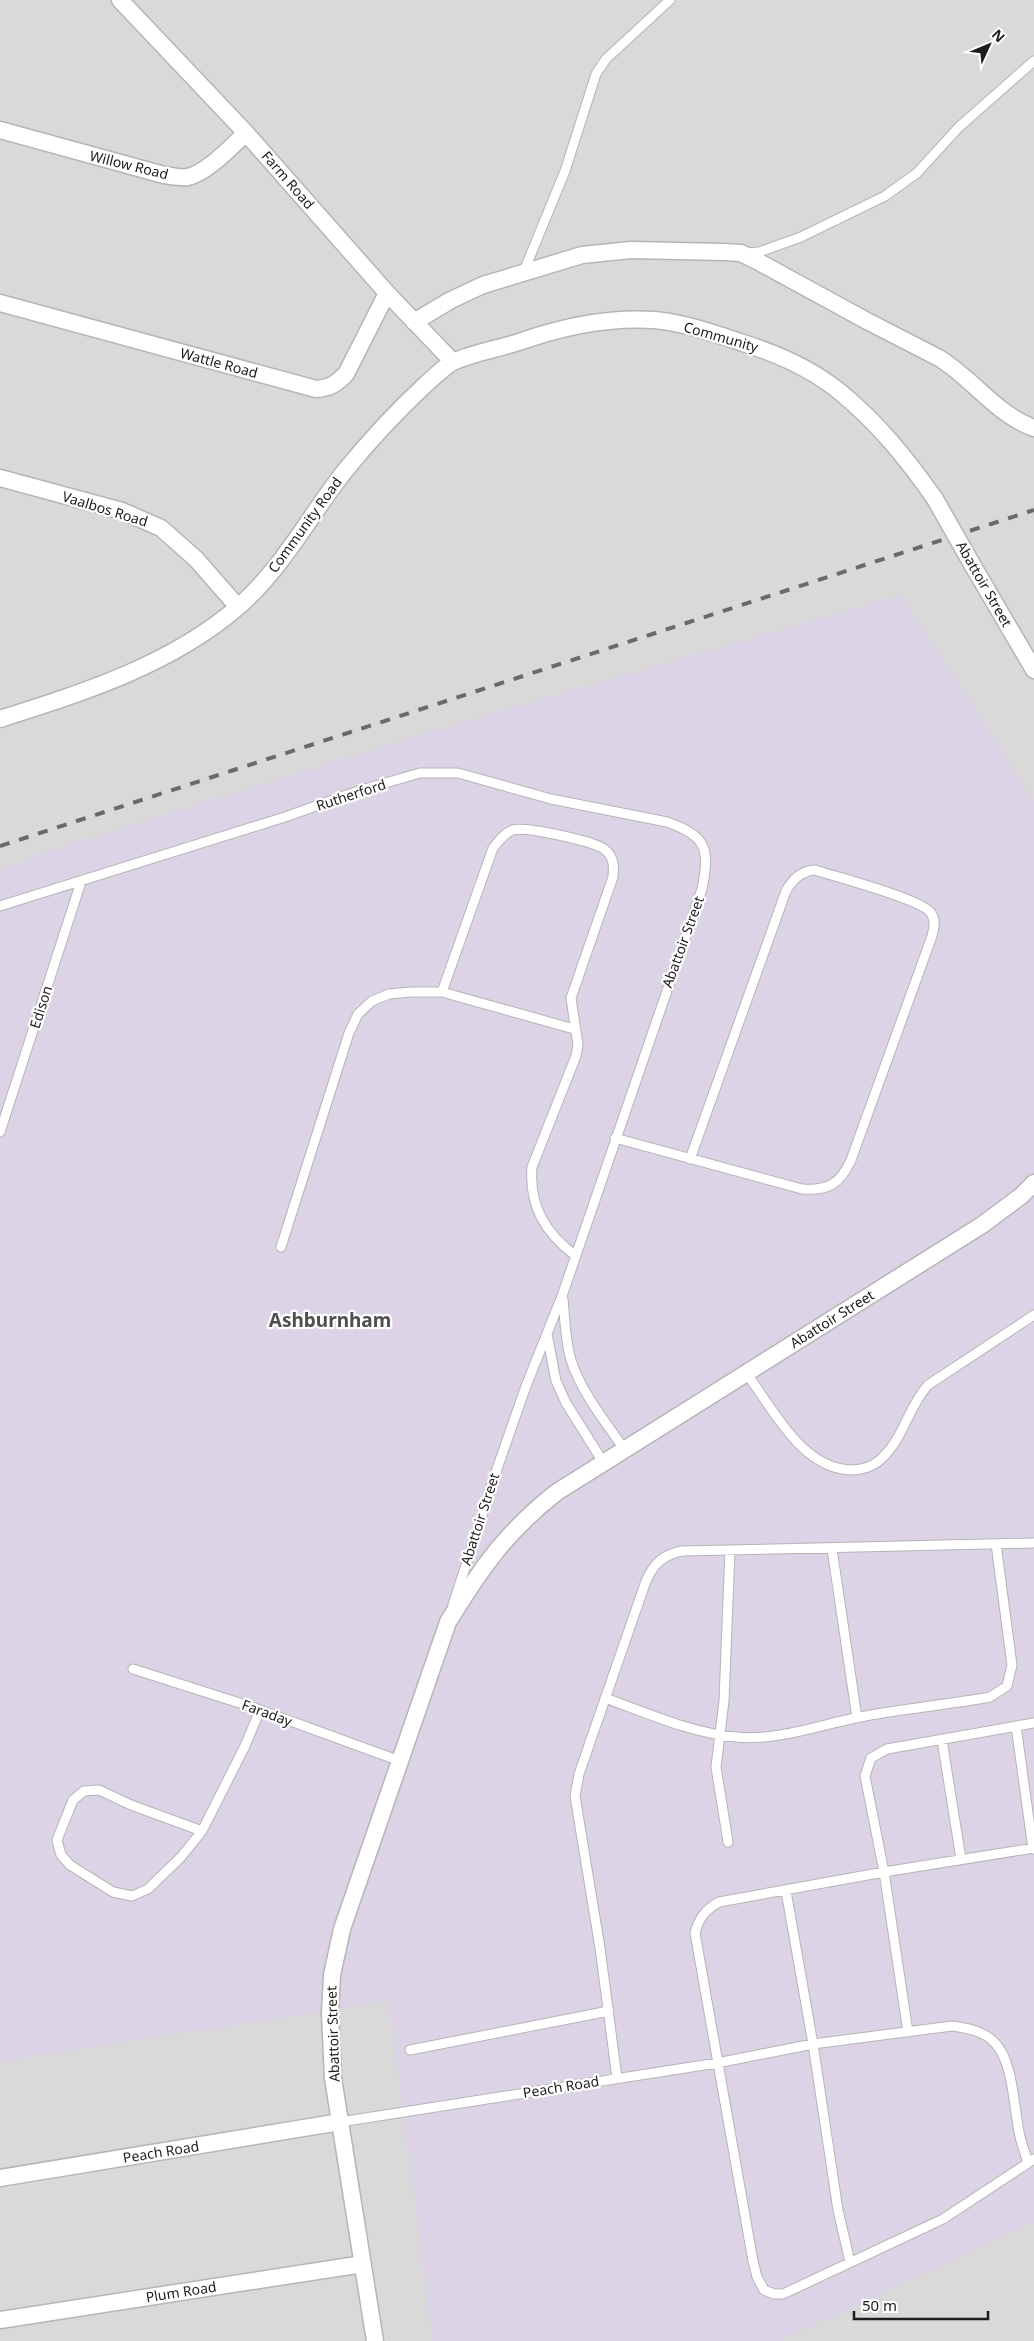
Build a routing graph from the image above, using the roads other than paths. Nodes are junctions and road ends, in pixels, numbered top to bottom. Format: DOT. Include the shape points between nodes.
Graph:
graph roads {
  1 [pos="120,0"];
  2 [pos="670,0"];
  3 [pos="1034,61"];
  4 [pos="0,130"];
  5 [pos="246,132"];
  6 [pos="741,254"];
  7 [pos="524,271"];
  8 [pos="387,293"];
  9 [pos="0,303"];
  10 [pos="414,322"];
  11 [pos="453,362"];
  12 [pos="1034,428"];
  13 [pos="0,478"];
  14 [pos="935,499"];
  15 [pos="238,607"];
  16 [pos="1034,670"];
  17 [pos="0,719"];
  18 [pos="703,843"];
  19 [pos="81,882"];
  20 [pos="0,906"];
  21 [pos="442,992"];
  22 [pos="574,1029"];
  23 [pos="0,1132"];
  24 [pos="615,1138"];
  25 [pos="690,1159"];
  26 [pos="1034,1183"];
  27 [pos="281,1247"];
  28 [pos="576,1256"];
  29 [pos="562,1296"];
  30 [pos="1034,1316"];
  31 [pos="547,1334"];
  32 [pos="746,1373"];
  33 [pos="624,1449"];
  34 [pos="603,1462"];
  35 [pos="1034,1543"];
  36 [pos="996,1544"];
  37 [pos="832,1549"];
  38 [pos="730,1550"];
  39 [pos="448,1622"];
  40 [pos="133,1669"];
  41 [pos="605,1698"];
  42 [pos="260,1710"];
  43 [pos="857,1718"];
  44 [pos="1034,1723"];
  45 [pos="1016,1726"];
  46 [pos="719,1734"];
  47 [pos="942,1740"];
  48 [pos="400,1761"];
  49 [pos="202,1831"];
  50 [pos="728,1842"];
  51 [pos="1033,1849"];
  52 [pos="961,1859"];
  53 [pos="884,1872"];
  54 [pos="786,1891"];
  55 [pos="609,2011"];
  56 [pos="908,2032"];
  57 [pos="813,2044"];
  58 [pos="410,2050"];
  59 [pos="717,2063"];
  60 [pos="617,2078"];
  61 [pos="340,2122"];
  62 [pos="1031,2161"];
  63 [pos="0,2178"];
  64 [pos="850,2262"];
  65 [pos="363,2264"];
  66 [pos="0,2320"];
  67 [pos="375,2341"];
  1 -- 5 [label="street, Farm Road"];
  2 -- 7 [label="lane" via="606,59 596,74 564,171"];
  3 -- 6 [label="lane" via="965,122 917,172 885,196 801,237 759,252"];
  4 -- 5 [label="street, Willow Road" via="164,175 188,177 211,163"];
  5 -- 8 [label="street, Farm Road"];
  6 -- 7 [label="street" via="631,250 582,255"];
  6 -- 12 [label="street" via="939,358 964,375 1010,416"];
  7 -- 10 [label="street" via="483,285"];
  8 -- 9 [label="street, Wattle Road" via="346,374 336,384 316,389"];
  8 -- 10 [label="street, Farm Road"];
  10 -- 11 [label="street, Farm Road"];
  11 -- 14 [label="street, Community" via="539,335 609,321 655,320 703,329 799,365 838,390 890,439"];
  11 -- 15 [label="street, Community Road" via="400,409 356,458 285,557"];
  13 -- 15 [label="street, Vaalbos Road" via="122,511 161,528 196,559"];
  14 -- 16 [label="street, Abattoir Street, bridge"];
  15 -- 17 [label="street, Community Road" via="194,638 122,678"];
  18 -- 19 [label="lane, Rutherford" via="685,828 667,822 551,799 458,773 428,773 361,790"];
  18 -- 24 [label="lane, Abattoir Street" via="707,854 702,889"];
  19 -- 20 [label="lane, Rutherford"];
  19 -- 23 [label="lane, Edison"];
  21 -- 22 [label="lane"];
  21 -- 22 [label="lane" via="493,848 501,838 512,830 520,829 594,844 611,856 613,877 571,998"];
  21 -- 27 [label="lane" via="389,994 372,1001 358,1014 349,1033"];
  22 -- 28 [label="lane" via="578,1046 576,1056 532,1166 531,1181 540,1216 549,1232"];
  24 -- 25 [label="lane"];
  24 -- 28 [label="lane, Abattoir Street"];
  25 -- 25 [label="lane" via="802,1189 818,1191 839,1179 850,1160 932,936 934,918 930,912 912,901 815,870 807,871 792,881"];
  26 -- 32 [label="street, Abattoir Street" via="982,1225"];
  28 -- 29 [label="lane, Abattoir Street"];
  29 -- 31 [label="lane, Abattoir Street"];
  29 -- 33 [label="lane, Abattoir Street" via="568,1346 576,1372"];
  30 -- 32 [label="lane" via="928,1385 886,1455 862,1470 836,1469 806,1452"];
  31 -- 34 [label="lane" via="556,1381"];
  31 -- 39 [label="lane, Abattoir Street" via="471,1544"];
  32 -- 33 [label="street, Abattoir Street"];
  33 -- 34 [label="street, Abattoir Street"];
  34 -- 39 [label="street, Abattoir Street" via="522,1520 488,1559"];
  35 -- 36 [label="lane"];
  36 -- 37 [label="lane"];
  36 -- 43 [label="lane" via="1012,1665 1007,1686 990,1697"];
  37 -- 38 [label="lane"];
  37 -- 43 [label="lane"];
  38 -- 41 [label="lane" via="668,1554 651,1569"];
  38 -- 46 [label="lane" via="724,1701"];
  39 -- 48 [label="street, Abattoir Street"];
  40 -- 42 [label="lane, Faraday"];
  41 -- 46 [label="lane" via="673,1723"];
  41 -- 55 [label="lane" via="579,1774 575,1796"];
  42 -- 48 [label="lane, Faraday"];
  42 -- 49 [label="lane"];
  43 -- 46 [label="lane" via="766,1736"];
  44 -- 45 [label="lane"];
  45 -- 47 [label="lane"];
  45 -- 51 [label="lane"];
  46 -- 50 [label="lane" via="716,1767"];
  47 -- 52 [label="lane"];
  47 -- 53 [label="lane" via="887,1749 876,1753 867,1767 865,1776"];
  48 -- 61 [label="street, Abattoir Street" via="342,1929 332,1975 333,2078"];
  49 -- 49 [label="lane" via="148,1889 132,1896 113,1892 70,1865 61,1855 56,1840 73,1800 84,1791 99,1790"];
  51 -- 52 [label="lane"];
  52 -- 53 [label="lane"];
  53 -- 54 [label="lane"];
  53 -- 56 [label="lane"];
  54 -- 57 [label="lane"];
  54 -- 59 [label="lane" via="719,1902 709,1908 698,1923 696,1933"];
  55 -- 58 [label="lane"];
  55 -- 60 [label="lane"];
  56 -- 57 [label="lane, Peach Road"];
  56 -- 62 [label="lane, Peach Road" via="952,2026 974,2030 996,2043 1007,2066 1020,2134"];
  57 -- 59 [label="lane, Peach Road"];
  57 -- 64 [label="lane" via="838,2210"];
  59 -- 60 [label="lane, Peach Road"];
  59 -- 64 [label="lane" via="756,2277 764,2290 782,2294"];
  60 -- 61 [label="lane, Peach Road"];
  61 -- 63 [label="street, Peach Road"];
  61 -- 65 [label="street, Abattoir Street"];
  62 -- 64 [label="lane" via="943,2219"];
  65 -- 66 [label="street, Plum Road"];
  65 -- 67 [label="street, Abattoir Street"];
}
